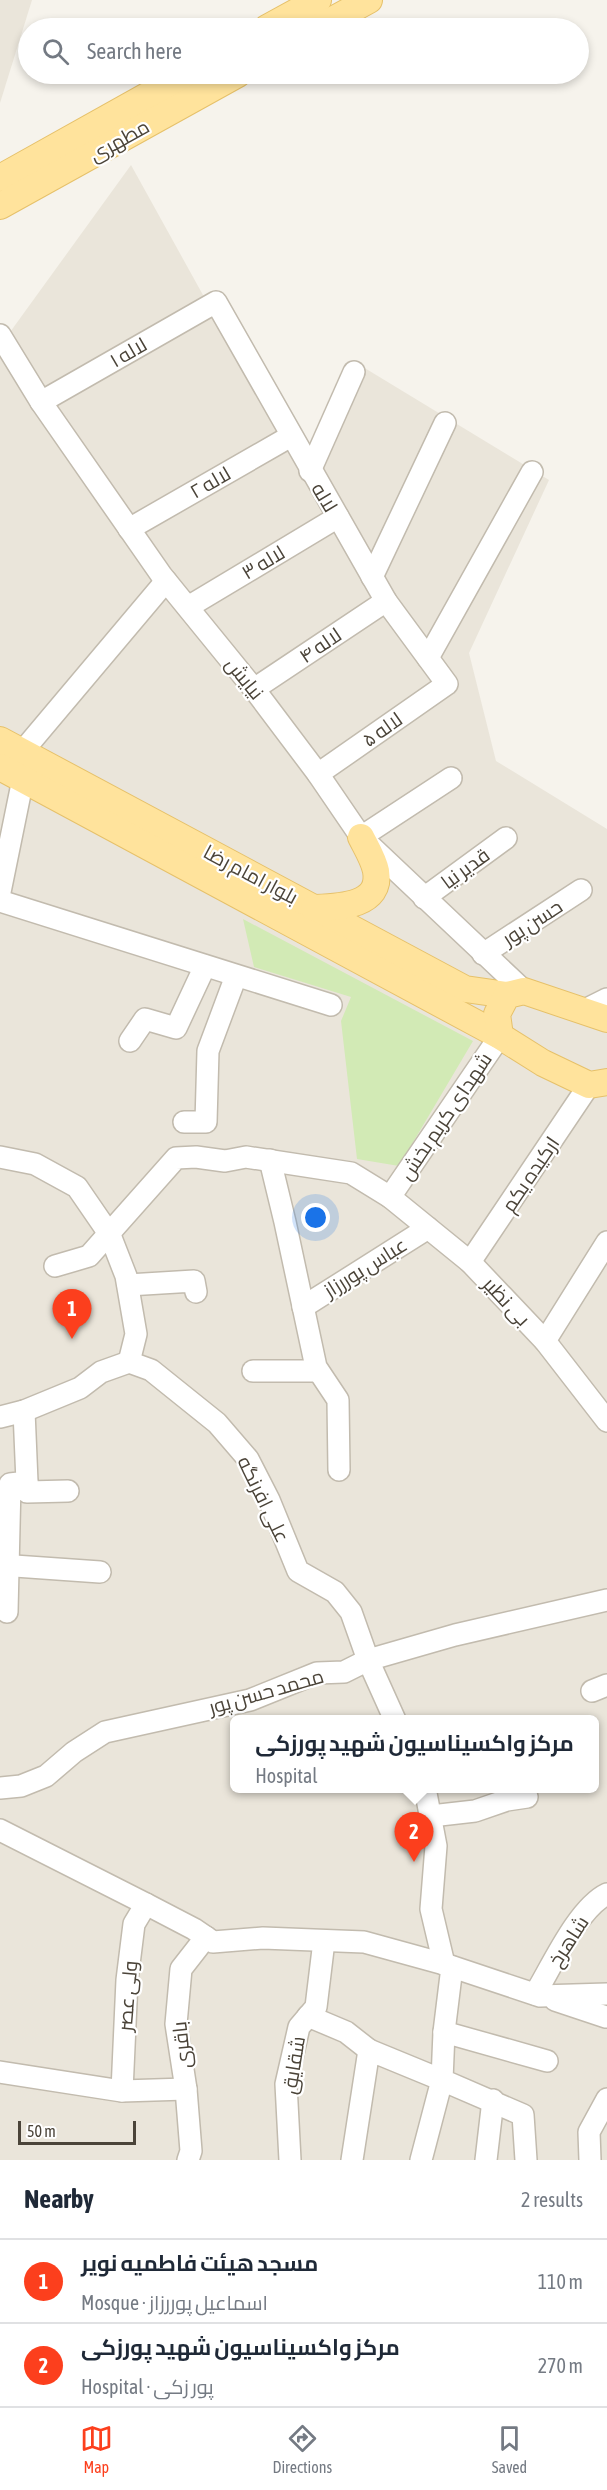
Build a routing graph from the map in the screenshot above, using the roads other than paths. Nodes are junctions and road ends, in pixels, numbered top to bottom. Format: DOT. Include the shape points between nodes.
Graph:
graph roads {
  1 [pos="318,0"];
  2 [pos="369,0"];
  3 [pos="285,18"];
  4 [pos="336,18"];
  5 [pos="168,84"];
  6 [pos="220,84"];
  7 [pos="0,178"];
  8 [pos="0,206"];
  9 [pos="216,302"];
  10 [pos="0,335"];
  11 [pos="354,372"];
  12 [pos="40,402"];
  13 [pos="445,423"];
  14 [pos="291,436"];
  15 [pos="310,471"];
  16 [pos="532,472"];
  17 [pos="338,518"];
  18 [pos="129,529"];
  19 [pos="372,577"];
  20 [pos="166,581"];
  21 [pos="386,601"];
  22 [pos="188,607"];
  23 [pos="428,658"];
  24 [pos="447,684"];
  25 [pos="254,689"];
  26 [pos="0,740"];
  27 [pos="22,752"];
  28 [pos="0,767"];
  29 [pos="318,774"];
  30 [pos="451,778"];
  31 [pos="23,779"];
  32 [pos="361,837"];
  33 [pos="506,838"];
  34 [pos="581,890"];
  35 [pos="0,892"];
  36 [pos="424,898"];
  37 [pos="0,901"];
  38 [pos="314,908"];
  39 [pos="483,954"];
  40 [pos="205,966"];
  41 [pos="236,976"];
  42 [pos="515,993"];
  43 [pos="607,999"];
  44 [pos="331,1005"];
  45 [pos="583,1011"];
  46 [pos="607,1019"];
  47 [pos="500,1036"];
  48 [pos="130,1041"];
  49 [pos="601,1088"];
  50 [pos="184,1122"];
  51 [pos="0,1157"];
  52 [pos="270,1160"];
  53 [pos="390,1197"];
  54 [pos="428,1228"];
  55 [pos="110,1234"];
  56 [pos="607,1242"];
  57 [pos="470,1262"];
  58 [pos="55,1266"];
  59 [pos="128,1285"];
  60 [pos="196,1293"];
  61 [pos="303,1306"];
  62 [pos="545,1341"];
  63 [pos="129,1362"];
  64 [pos="253,1371"];
  65 [pos="318,1371"];
  66 [pos="24,1411"];
  67 [pos="0,1417"];
  68 [pos="607,1420"];
  69 [pos="339,1470"];
  70 [pos="27,1482"];
  71 [pos="68,1491"];
  72 [pos="4,1564"];
  73 [pos="100,1572"];
  74 [pos="607,1600"];
  75 [pos="7,1612"];
  76 [pos="368,1660"];
  77 [pos="393,1715"];
  78 [pos="0,1788"];
  79 [pos="426,1793"];
  80 [pos="528,1797"];
  81 [pos="431,1816"];
  82 [pos="0,1830"];
  83 [pos="607,1894"];
  84 [pos="146,1904"];
  85 [pos="206,1937"];
  86 [pos="324,1941"];
  87 [pos="448,1965"];
  88 [pos="607,1994"];
  89 [pos="538,1995"];
  90 [pos="607,2015"];
  91 [pos="308,2016"];
  92 [pos="444,2032"];
  93 [pos="369,2050"];
  94 [pos="547,2061"];
  95 [pos="0,2072"];
  96 [pos="442,2080"];
  97 [pos="186,2089"];
  98 [pos="122,2091"];
  99 [pos="607,2099"];
  100 [pos="493,2100"];
  101 [pos="584,2144"];
  102 [pos="188,2160"];
  103 [pos="290,2160"];
  104 [pos="352,2160"];
  105 [pos="421,2160"];
  106 [pos="486,2160"];
  107 [pos="526,2160"];
  1 -- 3 [label="main road"];
  2 -- 4 [label="main road"];
  5 -- 7 [label="main road, مطهری"];
  6 -- 8 [label="main road, مطهری"];
  9 -- 12 [label="street, لاله ۱"];
  9 -- 14 [label="street, لاله"];
  10 -- 12 [label="street, نیایش"];
  11 -- 15 [label="street"];
  12 -- 18 [label="street, نیایش"];
  13 -- 19 [label="street"];
  14 -- 15 [label="street, لاله"];
  14 -- 18 [label="street, لاله ۲"];
  15 -- 17 [label="street, لاله"];
  16 -- 23 [label="street"];
  17 -- 19 [label="street, لاله"];
  17 -- 22 [label="street, لاله ۳"];
  18 -- 20 [label="street, نیایش"];
  19 -- 21 [label="street, لاله"];
  20 -- 22 [label="street, نیایش"];
  20 -- 27 [label="street"];
  21 -- 23 [label="street, لاله"];
  21 -- 25 [label="street, لاله ۴"];
  22 -- 25 [label="street, نیایش"];
  23 -- 24 [label="street, لاله"];
  24 -- 29 [label="street, لاله ۵"];
  25 -- 29 [label="street, نیایش"];
  26 -- 27 [label="main road, بلوار امام رضا"];
  27 -- 38 [label="main road, بلوار امام رضا"];
  28 -- 31 [label="main road, بلوار امام رضا"];
  29 -- 32 [label="street, نیایش"];
  30 -- 32 [label="street"];
  31 -- 35 [label="street"];
  31 -- 47 [label="main road, بلوار امام رضا"];
  32 -- 36 [label="street, نیایش"];
  32 -- 38 [label="main road" via="376,870 376,886 367,899 338,907"];
  33 -- 36 [label="street, قدیر نیا"];
  34 -- 39 [label="street, حسن پور"];
  36 -- 39 [label="street, نیایش"];
  37 -- 40 [label="street"];
  38 -- 42 [label="main road, بلوار امام رضا" via="465,989"];
  39 -- 42 [label="street, نیایش"];
  40 -- 41 [label="street"];
  40 -- 48 [label="street" via="176,1028 145,1019"];
  41 -- 44 [label="street"];
  41 -- 50 [label="street" via="208,1051 206,1122"];
  42 -- 45 [label="main road, بلوار امام رضا"];
  42 -- 47 [label="main road" via="497,1014"];
  43 -- 45 [label="street"];
  45 -- 46 [label="main road, بلوار امام رضا"];
  47 -- 49 [label="main road, بلوار امام رضا" via="543,1063"];
  47 -- 53 [label="street, شهدای کریم بخش"];
  49 -- 57 [label="street, ارکیده یکم"];
  51 -- 55 [label="street" via="35,1164 77,1187"];
  52 -- 53 [label="street, بی نظیر" via="351,1173"];
  52 -- 55 [label="street, بی نظیر" via="176,1158"];
  52 -- 61 [label="street"];
  53 -- 54 [label="street, بی نظیر"];
  54 -- 57 [label="street, بی نظیر"];
  54 -- 61 [label="street, عباس پوررزاز"];
  55 -- 58 [label="street" via="89,1256"];
  55 -- 59 [label="street"];
  56 -- 62 [label="street"];
  57 -- 62 [label="street, بی نظیر"];
  59 -- 60 [label="street" via="194,1281"];
  59 -- 63 [label="street" via="136,1334"];
  61 -- 65 [label="street"];
  62 -- 68 [label="street, بی نظیر"];
  63 -- 66 [label="street"];
  63 -- 76 [label="street, علی افرنگه" via="152,1370 217,1423 248,1459 298,1571 335,1592 351,1612"];
  64 -- 65 [label="street"];
  65 -- 69 [label="street" via="338,1400"];
  66 -- 67 [label="street"];
  66 -- 70 [label="street"];
  70 -- 71 [label="street" via="27,1492"];
  70 -- 72 [label="street" via="10,1484"];
  72 -- 73 [label="street"];
  72 -- 75 [label="street"];
  74 -- 76 [label="street, محمد حسن پور" via="455,1635"];
  76 -- 77 [label="street, علی افرنگه"];
  76 -- 78 [label="street, محمد حسن پور" via="344,1672 317,1673 249,1700 105,1731 46,1776 21,1786"];
  79 -- 81 [label="street"];
  80 -- 81 [label="street" via="475,1811"];
  81 -- 87 [label="street" via="436,1846 431,1909"];
  82 -- 84 [label="street"];
  83 -- 89 [label="street, شاهرخ" via="596,1900 576,1926"];
  84 -- 85 [label="street"];
  84 -- 98 [label="street, ولی عصر" via="134,1924"];
  85 -- 86 [label="street" via="213,1942 263,1938"];
  85 -- 97 [label="street, باقری" via="181,1969 176,2024"];
  86 -- 87 [label="street" via="364,1942"];
  86 -- 91 [label="street, شقایق" via="316,2007"];
  87 -- 89 [label="street"];
  87 -- 92 [label="street"];
  88 -- 89 [label="street"];
  89 -- 90 [label="street"];
  91 -- 93 [label="street" via="346,2032"];
  91 -- 103 [label="street, شقایق" via="299,2026 286,2084"];
  92 -- 94 [label="street"];
  92 -- 96 [label="street"];
  93 -- 96 [label="street"];
  93 -- 104 [label="street"];
  95 -- 98 [label="street"];
  96 -- 100 [label="street"];
  96 -- 105 [label="street"];
  97 -- 98 [label="street"];
  97 -- 102 [label="street, باقری" via="191,2151"];
  99 -- 101 [label="street"];
  100 -- 106 [label="street"];
  100 -- 107 [label="street" via="523,2115"];
}
